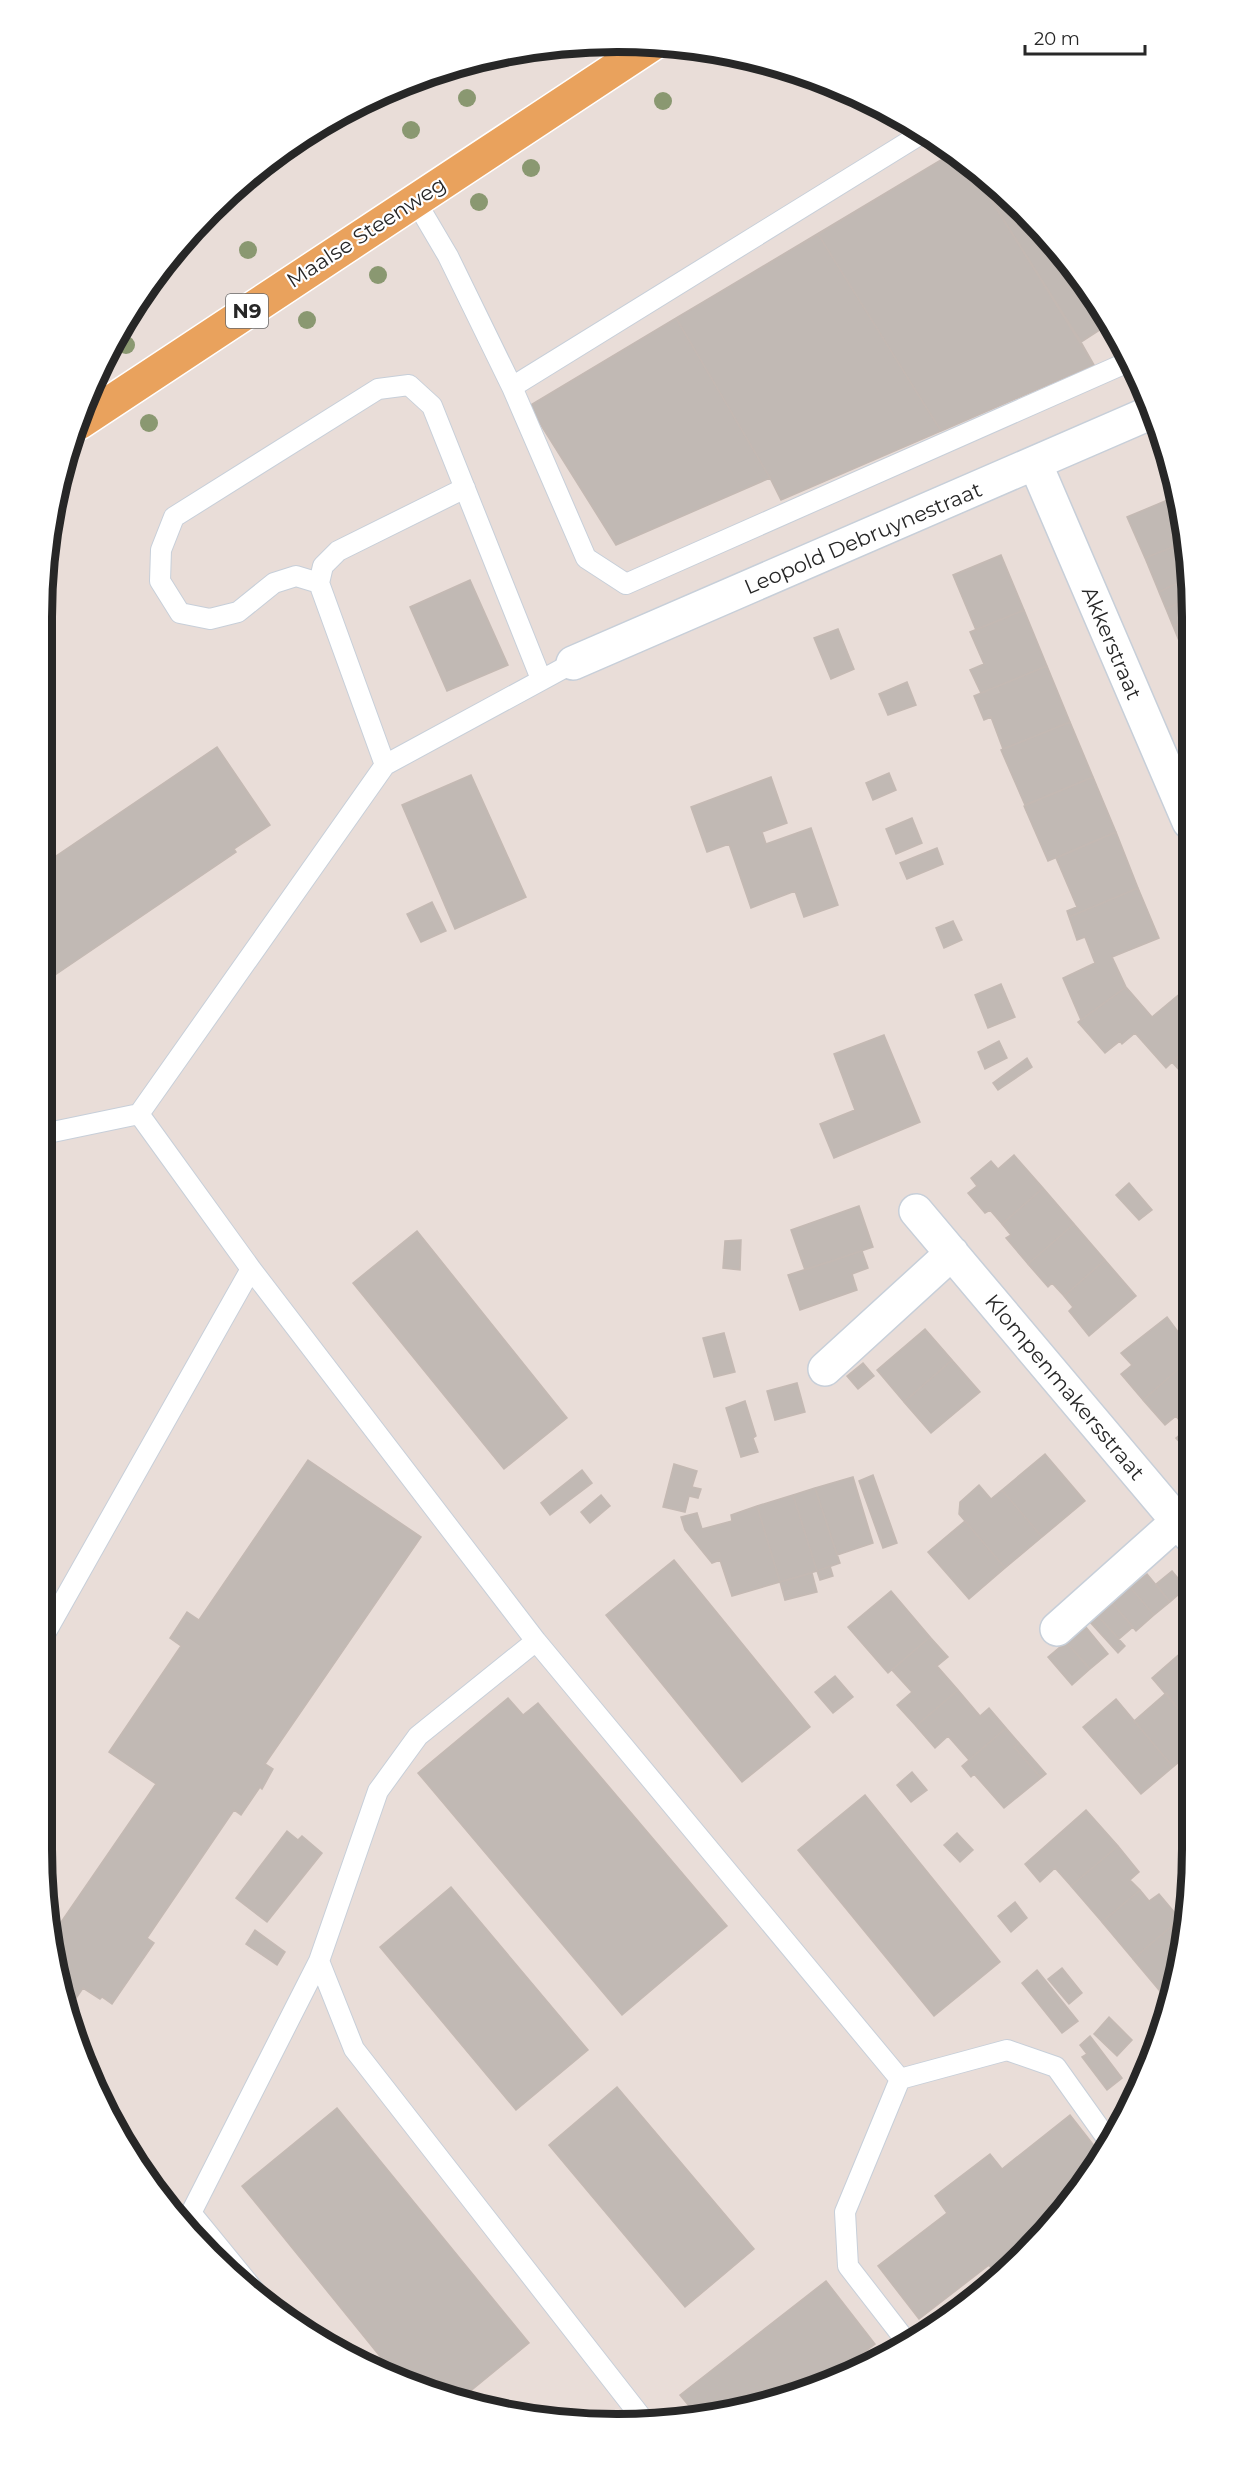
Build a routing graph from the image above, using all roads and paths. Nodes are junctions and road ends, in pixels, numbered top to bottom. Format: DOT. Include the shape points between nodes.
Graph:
graph roads {
  1 [pos="639,53"];
  2 [pos="915,138"];
  3 [pos="415,200"];
  4 [pos="1122,365"];
  5 [pos="512,387"];
  6 [pos="1145,415"];
  7 [pos="90,416"];
  8 [pos="1035,463"];
  9 [pos="465,488"];
  10 [pos="319,583"];
  11 [pos="573,663"];
  12 [pos="542,679"];
  13 [pos="385,765"];
  14 [pos="1182,806"];
  15 [pos="139,1114"];
  16 [pos="52,1132"];
  17 [pos="916,1211"];
  18 [pos="952,1253"];
  19 [pos="251,1269"];
  20 [pos="825,1369"];
  21 [pos="1182,1527"];
  22 [pos="1182,1531"];
  23 [pos="52,1621"];
  24 [pos="1057,1629"];
  25 [pos="536,1641"];
  26 [pos="319,1961"];
  27 [pos="900,2079"];
  28 [pos="1105,2135"];
  29 [pos="189,2217"];
  30 [pos="902,2337"];
  31 [pos="638,2413"];
  1 -- 3 [label="main road, Maalse Steenweg / N9"];
  2 -- 5 [label="lane"];
  3 -- 5 [label="lane" via="448,256"];
  3 -- 7 [label="main road, Maalse Steenweg / N9"];
  4 -- 5 [label="lane" via="626,584 586,558"];
  6 -- 8 [label="street, Leopold Debruynestraat"];
  8 -- 11 [label="street, Leopold Debruynestraat"];
  8 -- 14 [label="street, Akkerstraat"];
  9 -- 10 [label="lane" via="338,551 322,566"];
  9 -- 10 [label="lane" via="432,406 409,385 378,389 174,517 161,550 160,581 180,613 210,620 238,612 274,583 296,576"];
  9 -- 12 [label="lane"];
  10 -- 13 [label="lane"];
  11 -- 12 [label="lane"];
  12 -- 13 [label="lane"];
  13 -- 15 [label="lane"];
  15 -- 16 [label="lane"];
  15 -- 19 [label="lane"];
  17 -- 18 [label="street, Klompenmakersstraat"];
  18 -- 20 [label="street"];
  18 -- 21 [label="street, Klompenmakersstraat"];
  19 -- 23 [label="lane"];
  19 -- 25 [label="lane"];
  22 -- 24 [label="street, Klompenmakersstraat"];
  25 -- 26 [label="lane" via="418,1736 378,1791"];
  25 -- 27 [label="lane"];
  26 -- 29 [label="lane"];
  26 -- 31 [label="lane" via="354,2049"];
  27 -- 28 [label="lane" via="1007,2050 1056,2067"];
  27 -- 30 [label="lane" via="845,2212 848,2266"];
}
